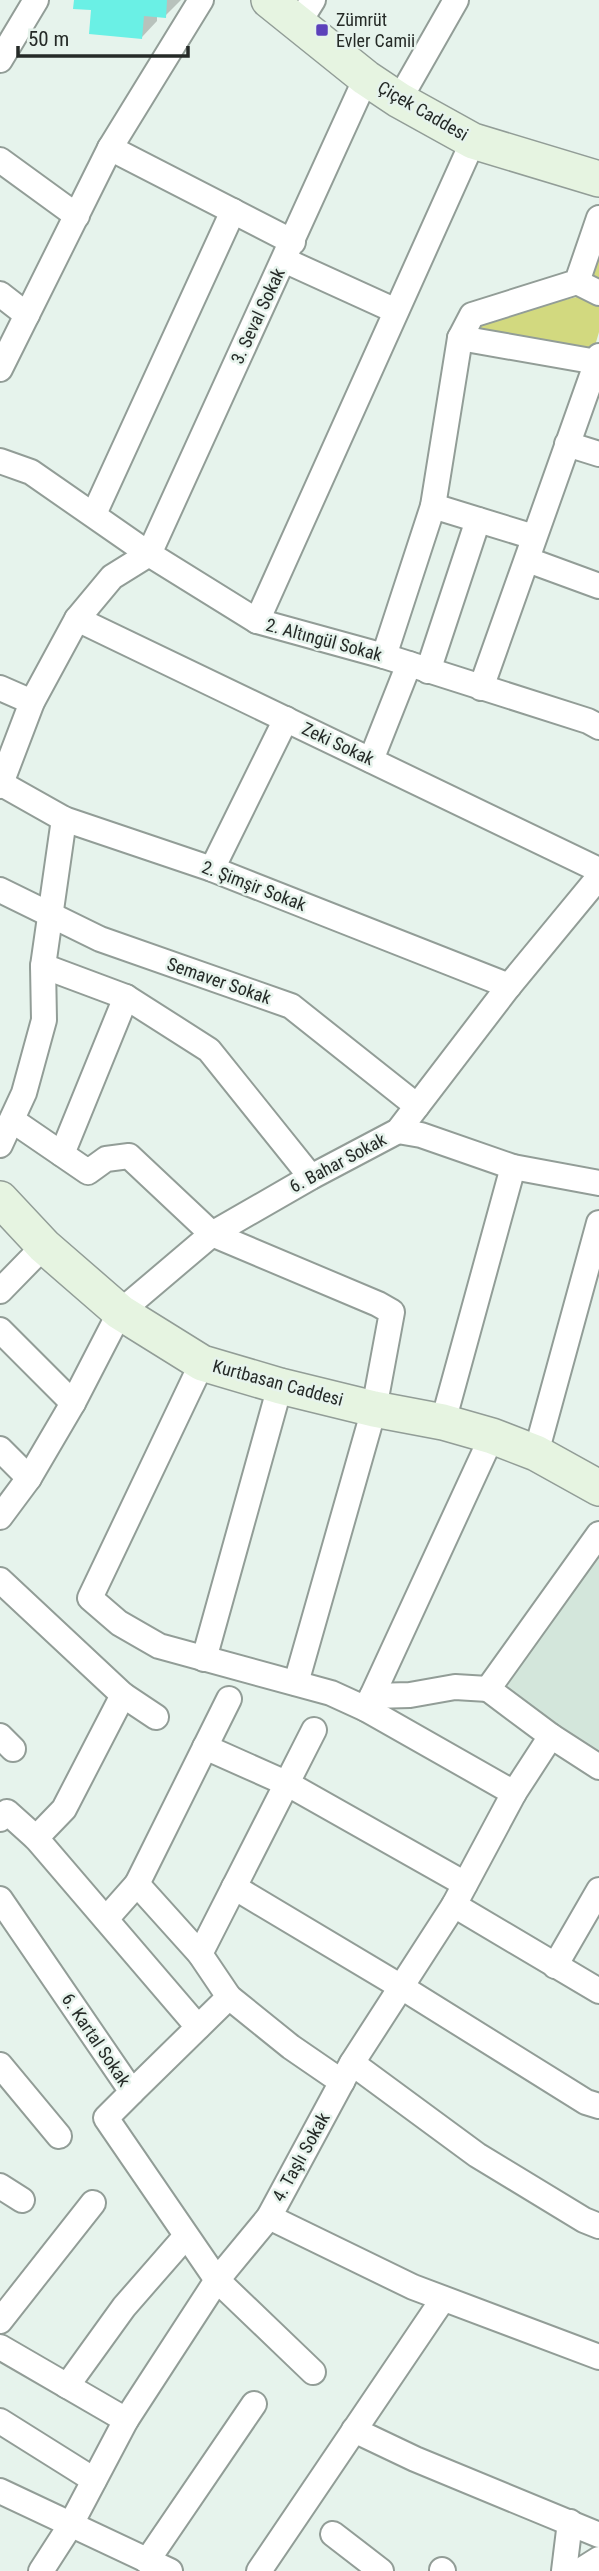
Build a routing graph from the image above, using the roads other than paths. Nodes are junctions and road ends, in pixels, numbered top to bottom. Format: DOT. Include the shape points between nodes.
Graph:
graph roads {
  1 [pos="36,0"];
  2 [pos="201,0"];
  3 [pos="269,0"];
  4 [pos="456,0"];
  5 [pos="305,12"];
  6 [pos="0,60"];
  7 [pos="366,78"];
  8 [pos="399,100"];
  9 [pos="473,141"];
  10 [pos="110,148"];
  11 [pos="0,160"];
  12 [pos="599,180"];
  13 [pos="233,211"];
  14 [pos="77,216"];
  15 [pos="599,218"];
  16 [pos="288,251"];
  17 [pos="588,288"];
  18 [pos="0,294"];
  19 [pos="396,311"];
  20 [pos="27,315"];
  21 [pos="460,338"];
  22 [pos="598,359"];
  23 [pos="0,369"];
  24 [pos="567,444"];
  25 [pos="599,454"];
  26 [pos="0,461"];
  27 [pos="433,506"];
  28 [pos="94,514"];
  29 [pos="478,520"];
  30 [pos="531,548"];
  31 [pos="149,554"];
  32 [pos="599,586"];
  33 [pos="77,619"];
  34 [pos="257,621"];
  35 [pos="384,656"];
  36 [pos="419,667"];
  37 [pos="0,688"];
  38 [pos="481,688"];
  39 [pos="32,702"];
  40 [pos="286,719"];
  41 [pos="599,727"];
  42 [pos="371,760"];
  43 [pos="0,784"];
  44 [pos="64,819"];
  45 [pos="212,869"];
  46 [pos="599,870"];
  47 [pos="599,877"];
  48 [pos="0,890"];
  49 [pos="50,913"];
  50 [pos="43,966"];
  51 [pos="509,986"];
  52 [pos="127,997"];
  53 [pos="417,1106"];
  54 [pos="12,1121"];
  55 [pos="398,1131"];
  56 [pos="0,1145"];
  57 [pos="62,1154"];
  58 [pos="513,1167"];
  59 [pos="311,1177"];
  60 [pos="599,1183"];
  61 [pos="0,1199"];
  62 [pos="599,1223"];
  63 [pos="212,1234"];
  64 [pos="44,1246"];
  65 [pos="0,1291"];
  66 [pos="120,1312"];
  67 [pos="0,1330"];
  68 [pos="202,1363"];
  69 [pos="280,1386"];
  70 [pos="73,1404"];
  71 [pos="374,1409"];
  72 [pos="443,1422"];
  73 [pos="492,1436"];
  74 [pos="0,1449"];
  75 [pos="536,1453"];
  76 [pos="29,1478"];
  77 [pos="599,1488"];
  78 [pos="0,1517"];
  79 [pos="599,1534"];
  80 [pos="0,1580"];
  81 [pos="204,1659"];
  82 [pos="296,1683"];
  83 [pos="488,1689"];
  84 [pos="122,1695"];
  85 [pos="229,1699"];
  86 [pos="369,1702"];
  87 [pos="156,1717"];
  88 [pos="314,1730"];
  89 [pos="551,1736"];
  90 [pos="205,1747"];
  91 [pos="599,1767"];
  92 [pos="288,1784"];
  93 [pos="514,1793"];
  94 [pos="4,1816"];
  95 [pos="36,1838"];
  96 [pos="137,1884"];
  97 [pos="234,1887"];
  98 [pos="599,1889"];
  99 [pos="460,1895"];
  100 [pos="0,1899"];
  101 [pos="106,1919"];
  102 [pos="200,1954"];
  103 [pos="555,1966"];
  104 [pos="403,1988"];
  105 [pos="599,1991"];
  106 [pos="229,1997"];
  107 [pos="198,2027"];
  108 [pos="0,2065"];
  109 [pos="347,2073"];
  110 [pos="132,2092"];
  111 [pos="599,2106"];
  112 [pos="59,2136"];
  113 [pos="0,2186"];
  114 [pos="22,2200"];
  115 [pos="93,2203"];
  116 [pos="268,2217"];
  117 [pos="599,2225"];
  118 [pos="186,2236"];
  119 [pos="217,2280"];
  120 [pos="443,2298"];
  121 [pos="0,2321"];
  122 [pos="0,2347"];
  123 [pos="599,2357"];
  124 [pos="313,2372"];
  125 [pos="67,2386"];
  126 [pos="254,2404"];
  127 [pos="126,2420"];
  128 [pos="0,2421"];
  129 [pos="354,2430"];
  130 [pos="94,2480"];
  131 [pos="0,2491"];
  132 [pos="570,2522"];
  133 [pos="70,2526"];
  134 [pos="333,2534"];
  135 [pos="599,2535"];
  136 [pos="599,2558"];
  137 [pos="147,2561"];
  138 [pos="41,2571"];
  139 [pos="170,2571"];
  140 [pos="259,2571"];
  141 [pos="381,2571"];
  142 [pos="564,2571"];
  143 [pos="580,2571"];
  1 -- 6 [label="street"];
  2 -- 10 [label="street"];
  3 -- 5 [label="main road, Çiçek Caddesi"];
  4 -- 8 [label="street"];
  5 -- 7 [label="main road, Çiçek Caddesi"];
  7 -- 8 [label="main road, Çiçek Caddesi"];
  7 -- 16 [label="street, 3. Seval Sokak"];
  8 -- 9 [label="main road, Çiçek Caddesi"];
  9 -- 12 [label="main road, Çiçek Caddesi"];
  9 -- 19 [label="street"];
  10 -- 13 [label="street"];
  10 -- 14 [label="street"];
  11 -- 14 [label="street"];
  13 -- 16 [label="street"];
  13 -- 28 [label="street"];
  14 -- 20 [label="street"];
  15 -- 17 [label="street"];
  16 -- 19 [label="street"];
  16 -- 31 [label="street, 3. Seval Sokak"];
  17 -- 21 [label="street" via="472,315"];
  18 -- 20 [label="street"];
  19 -- 34 [label="street"];
  20 -- 23 [label="street"];
  21 -- 22 [label="street"];
  21 -- 27 [label="street"];
  22 -- 24 [label="street"];
  24 -- 25 [label="street"];
  24 -- 30 [label="street"];
  26 -- 28 [label="street, 2. Altıngül Sokak" via="31,472"];
  27 -- 29 [label="street"];
  27 -- 35 [label="street"];
  28 -- 31 [label="street, 2. Altıngül Sokak"];
  29 -- 30 [label="street"];
  29 -- 36 [label="street"];
  30 -- 32 [label="street"];
  30 -- 38 [label="street"];
  31 -- 33 [label="street" via="112,577"];
  31 -- 34 [label="street, 2. Altıngül Sokak"];
  33 -- 39 [label="street"];
  33 -- 40 [label="street, Zeki Sokak"];
  34 -- 35 [label="street, 2. Altıngül Sokak"];
  35 -- 36 [label="street, 2. Altıngül Sokak"];
  36 -- 38 [label="street, 2. Altıngül Sokak"];
  36 -- 42 [label="street"];
  37 -- 39 [label="street"];
  38 -- 41 [label="street, 2. Altıngül Sokak"];
  39 -- 43 [label="street"];
  40 -- 42 [label="street, Zeki Sokak"];
  40 -- 45 [label="street"];
  42 -- 46 [label="street, Zeki Sokak"];
  43 -- 44 [label="street, 2. Şimşir Sokak"];
  44 -- 45 [label="street, 2. Şimşir Sokak"];
  44 -- 49 [label="street"];
  45 -- 51 [label="street, 2. Şimşir Sokak"];
  47 -- 51 [label="street, 6. Bahar Sokak"];
  48 -- 49 [label="street, Semaver Sokak"];
  49 -- 50 [label="street"];
  49 -- 53 [label="street, Semaver Sokak" via="100,939 291,1006"];
  50 -- 52 [label="street"];
  50 -- 54 [label="street" via="44,1020"];
  51 -- 53 [label="street, 6. Bahar Sokak"];
  52 -- 57 [label="street"];
  52 -- 59 [label="street" via="209,1050"];
  53 -- 55 [label="street, 6. Bahar Sokak"];
  54 -- 56 [label="street"];
  54 -- 57 [label="street"];
  55 -- 58 [label="street"];
  55 -- 59 [label="street, 6. Bahar Sokak"];
  57 -- 63 [label="street" via="88,1172 106,1158 130,1156"];
  58 -- 60 [label="street"];
  58 -- 72 [label="street"];
  59 -- 63 [label="street, 6. Bahar Sokak"];
  61 -- 64 [label="main road, Kurtbasan Caddesi"];
  62 -- 75 [label="street"];
  63 -- 66 [label="street, 6. Bahar Sokak"];
  63 -- 71 [label="street" via="392,1312"];
  64 -- 65 [label="street"];
  64 -- 66 [label="main road, Kurtbasan Caddesi"];
  66 -- 68 [label="main road, Kurtbasan Caddesi"];
  66 -- 70 [label="street"];
  67 -- 70 [label="street"];
  68 -- 69 [label="main road, Kurtbasan Caddesi"];
  68 -- 81 [label="street" via="90,1598 119,1623 159,1646"];
  69 -- 71 [label="main road, Kurtbasan Caddesi"];
  69 -- 81 [label="street"];
  70 -- 76 [label="street"];
  71 -- 72 [label="main road, Kurtbasan Caddesi"];
  71 -- 82 [label="street"];
  72 -- 73 [label="main road, Kurtbasan Caddesi"];
  73 -- 75 [label="main road, Kurtbasan Caddesi"];
  73 -- 86 [label="street"];
  74 -- 76 [label="street"];
  75 -- 77 [label="main road, Kurtbasan Caddesi"];
  76 -- 78 [label="street"];
  79 -- 83 [label="street"];
  80 -- 84 [label="street"];
  81 -- 82 [label="street"];
  82 -- 86 [label="street"];
  83 -- 86 [label="street" via="455,1687"];
  83 -- 89 [label="street"];
  84 -- 87 [label="street"];
  84 -- 95 [label="street" via="64,1809"];
  85 -- 90 [label="street"];
  86 -- 93 [label="street"];
  88 -- 92 [label="street"];
  89 -- 91 [label="street"];
  89 -- 93 [label="street, 4. Taşlı Sokak"];
  90 -- 92 [label="street"];
  90 -- 96 [label="street"];
  92 -- 97 [label="street"];
  92 -- 99 [label="street"];
  93 -- 99 [label="street, 4. Taşlı Sokak"];
  94 -- 95 [label="street"];
  95 -- 101 [label="street"];
  96 -- 101 [label="street"];
  96 -- 102 [label="street"];
  97 -- 102 [label="street"];
  97 -- 104 [label="street"];
  98 -- 103 [label="street"];
  99 -- 103 [label="street"];
  99 -- 104 [label="street, 4. Taşlı Sokak"];
  100 -- 110 [label="street, 6. Kartal Sokak"];
  101 -- 107 [label="street"];
  102 -- 106 [label="street"];
  103 -- 105 [label="street"];
  104 -- 109 [label="street, 4. Taşlı Sokak"];
  104 -- 111 [label="street"];
  106 -- 107 [label="street"];
  106 -- 109 [label="street" via="291,2047"];
  107 -- 110 [label="street"];
  108 -- 112 [label="street"];
  109 -- 116 [label="street, 4. Taşlı Sokak"];
  109 -- 117 [label="street"];
  110 -- 118 [label="street, 6. Kartal Sokak" via="106,2118"];
  113 -- 114 [label="street"];
  115 -- 121 [label="street"];
  116 -- 119 [label="street, 4. Taşlı Sokak"];
  116 -- 120 [label="street"];
  118 -- 119 [label="street, 6. Kartal Sokak"];
  118 -- 125 [label="street" via="124,2307"];
  119 -- 124 [label="street, 6. Kartal Sokak"];
  119 -- 127 [label="street, 4. Taşlı Sokak"];
  120 -- 123 [label="street"];
  120 -- 129 [label="street"];
  122 -- 125 [label="street"];
  125 -- 127 [label="street"];
  126 -- 137 [label="street"];
  127 -- 130 [label="street, 4. Taşlı Sokak"];
  128 -- 130 [label="street"];
  129 -- 132 [label="street"];
  129 -- 140 [label="street"];
  130 -- 133 [label="street, 4. Taşlı Sokak"];
  131 -- 133 [label="street"];
  132 -- 135 [label="street"];
  132 -- 142 [label="street"];
  133 -- 137 [label="street"];
  133 -- 138 [label="street, 4. Taşlı Sokak"];
  134 -- 141 [label="street"];
  136 -- 143 [label="street"];
  137 -- 139 [label="street"];
}
